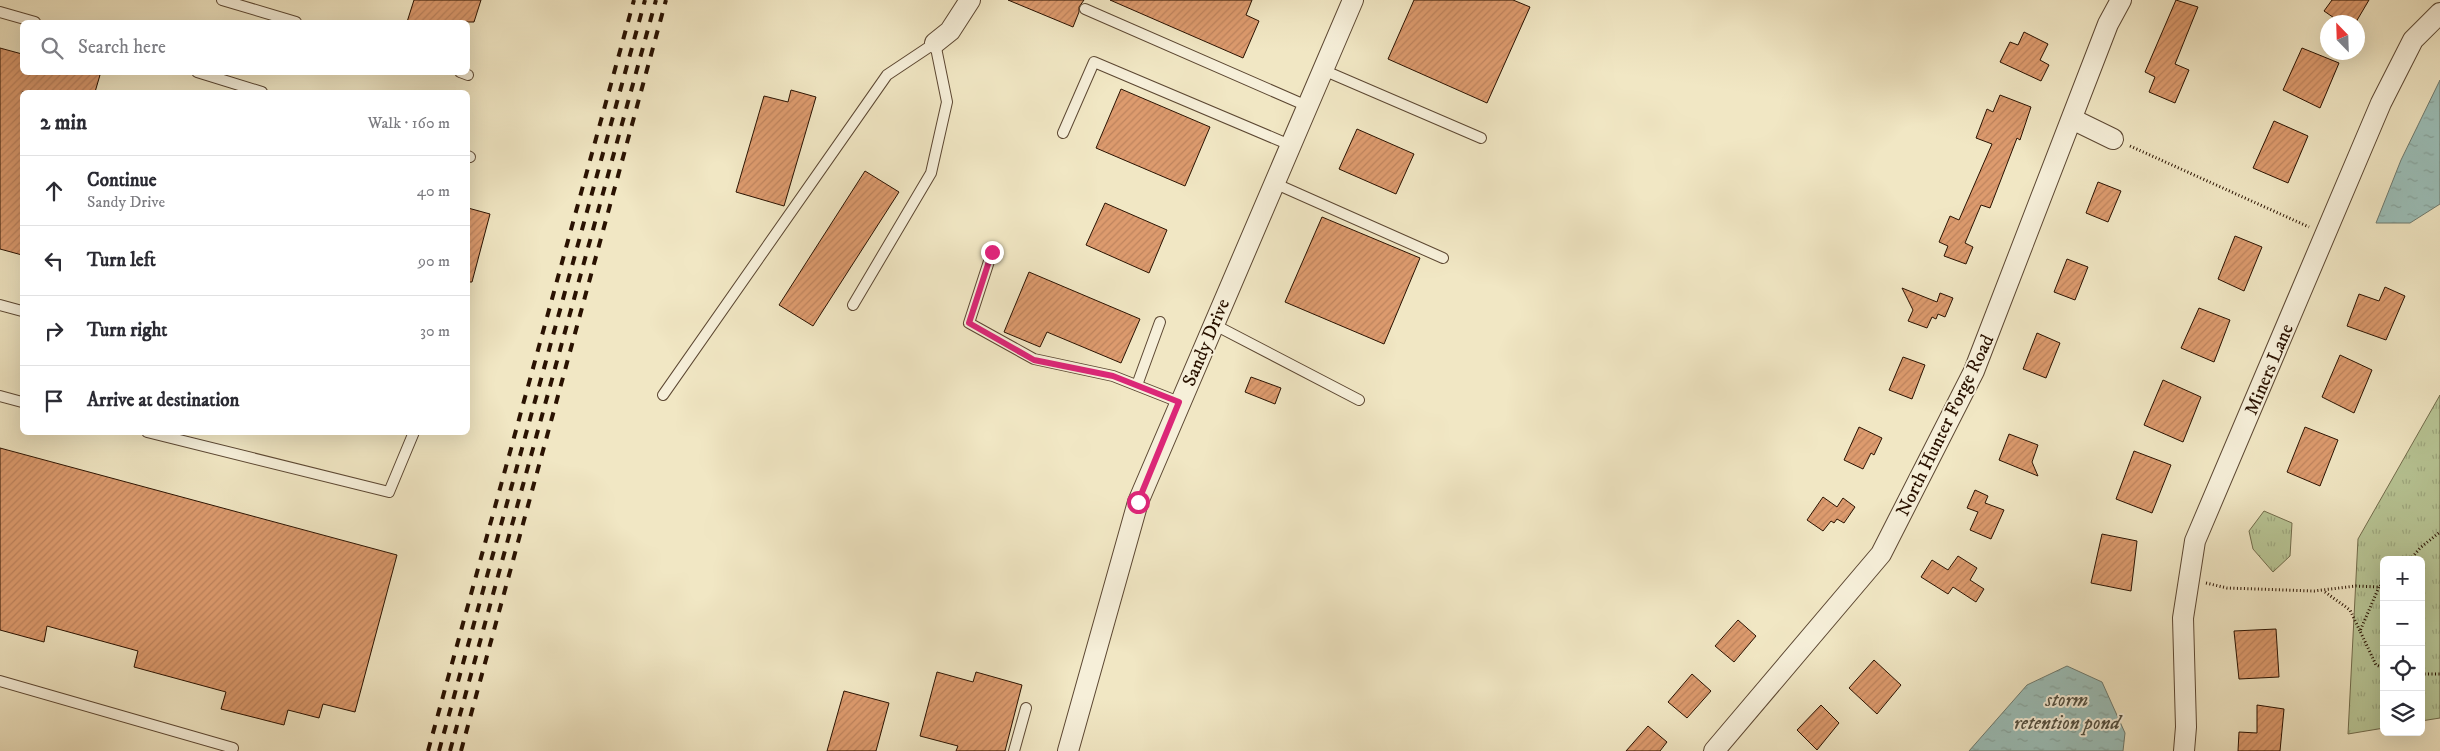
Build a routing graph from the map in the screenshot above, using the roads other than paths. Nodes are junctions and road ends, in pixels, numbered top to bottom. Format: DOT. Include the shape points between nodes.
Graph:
graph roads {
  1 [pos="222,0"];
  2 [pos="970,0"];
  3 [pos="1353,0"];
  4 [pos="2121,0"];
  5 [pos="1085,9"];
  6 [pos="0,12"];
  7 [pos="2440,12"];
  8 [pos="28,20"];
  9 [pos="289,20"];
  10 [pos="936,44"];
  11 [pos="1323,70"];
  12 [pos="207,75"];
  13 [pos="256,90"];
  14 [pos="1307,106"];
  15 [pos="2072,118"];
  16 [pos="1063,133"];
  17 [pos="1481,138"];
  18 [pos="2113,138"];
  19 [pos="1290,145"];
  20 [pos="1274,183"];
  21 [pos="992,252"];
  22 [pos="1443,258"];
  23 [pos="853,304"];
  24 [pos="0,305"];
  25 [pos="20,310"];
  26 [pos="1160,322"];
  27 [pos="1213,324"];
  28 [pos="1137,385"];
  29 [pos="663,395"];
  30 [pos="0,396"];
  31 [pos="1359,400"];
  32 [pos="20,401"];
  33 [pos="1179,402"];
  34 [pos="159,435"];
  35 [pos="413,435"];
  36 [pos="0,681"];
  37 [pos="1026,708"];
  38 [pos="233,748"];
  39 [pos="1014,751"];
  40 [pos="1068,751"];
  41 [pos="1714,751"];
  42 [pos="2184,751"];
  1 -- 9 [label="lane"];
  2 -- 10 [label="street" via="950,30"];
  3 -- 11 [label="street, Sandy Drive"];
  4 -- 15 [label="street, North Hunter Forge Road" via="2108,24"];
  5 -- 14 [label="lane"];
  6 -- 8 [label="lane"];
  7 -- 42 [label="street, Miners Lane" via="2413,40 2381,103 2195,541 2183,618"];
  10 -- 23 [label="lane" via="947,102 931,173"];
  10 -- 29 [label="lane" via="887,74"];
  11 -- 14 [label="street, Sandy Drive"];
  11 -- 17 [label="lane"];
  12 -- 13 [label="lane"];
  14 -- 19 [label="street, Sandy Drive"];
  15 -- 18 [label="street"];
  15 -- 41 [label="street, North Hunter Forge Road" via="1974,371 1881,554"];
  16 -- 19 [label="lane" via="1094,62"];
  19 -- 20 [label="street, Sandy Drive"];
  20 -- 22 [label="lane"];
  20 -- 27 [label="street, Sandy Drive"];
  21 -- 28 [label="lane" via="969,323 1034,360 1113,376"];
  24 -- 25 [label="lane"];
  26 -- 28 [label="lane"];
  27 -- 31 [label="lane"];
  27 -- 33 [label="street, Sandy Drive"];
  28 -- 33 [label="lane"];
  30 -- 32 [label="lane"];
  33 -- 40 [label="street, Sandy Drive" via="1127,535"];
  34 -- 35 [label="lane" via="389,492"];
  36 -- 38 [label="lane"];
  37 -- 39 [label="lane"];
}
